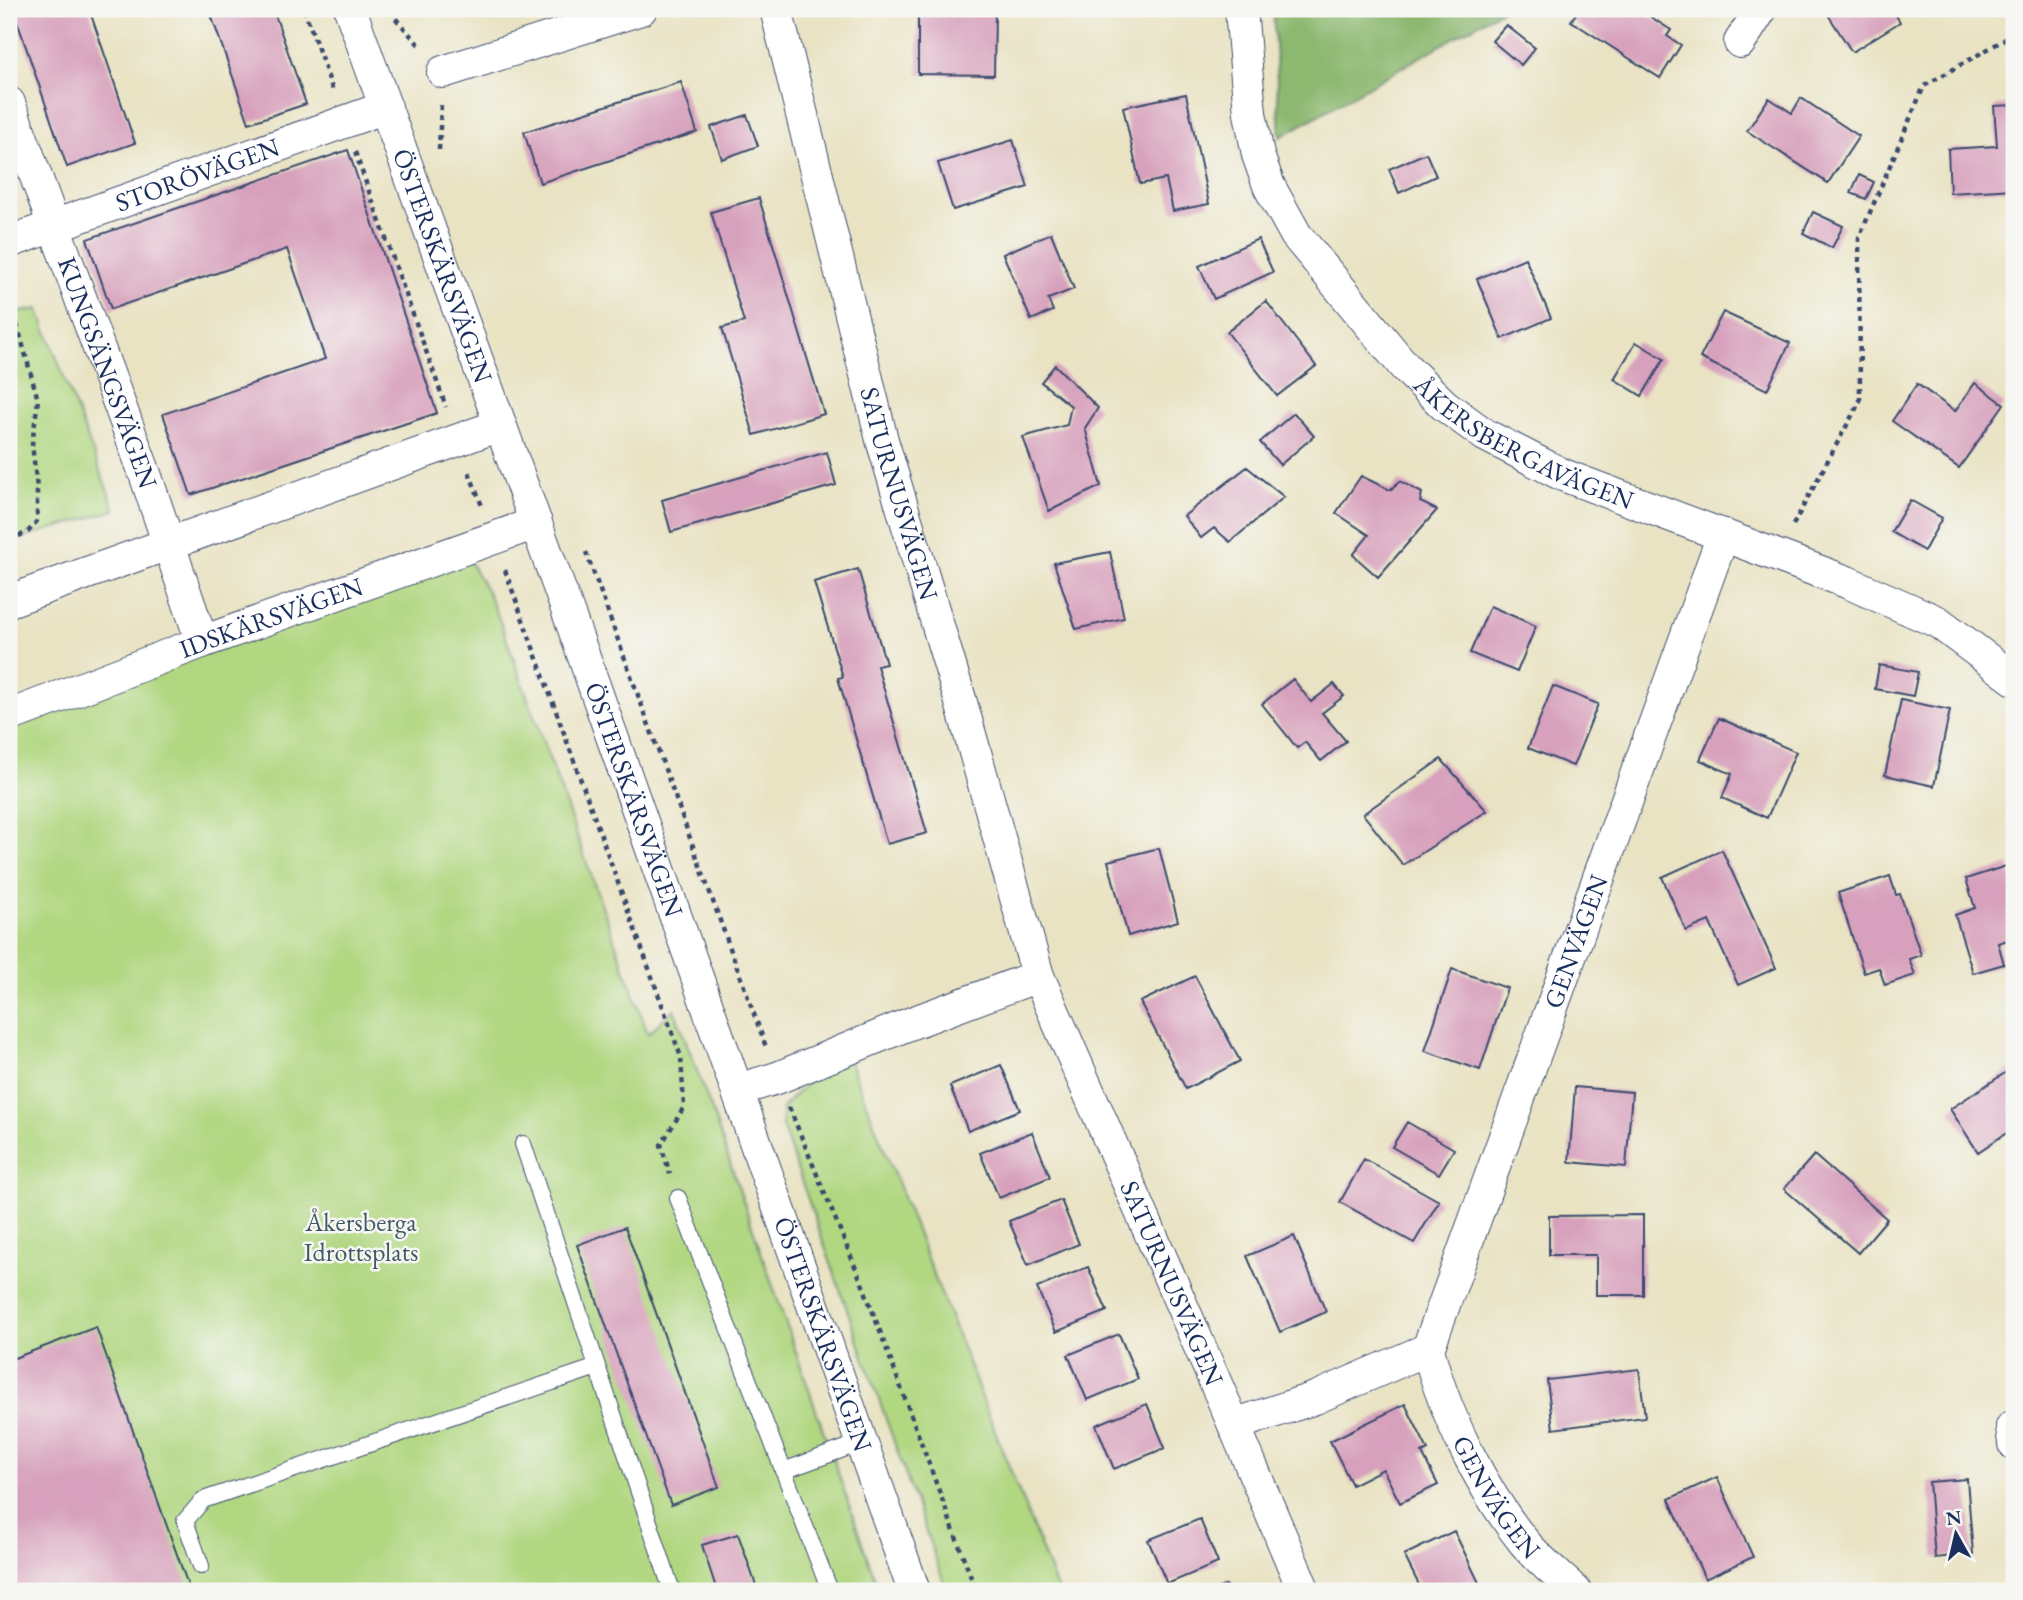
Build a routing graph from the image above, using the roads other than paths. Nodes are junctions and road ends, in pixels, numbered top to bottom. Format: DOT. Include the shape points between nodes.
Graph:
graph roads {
  1 [pos="351,9"];
  2 [pos="641,9"];
  3 [pos="776,9"];
  4 [pos="1241,9"];
  5 [pos="1761,9"];
  6 [pos="1740,42"];
  7 [pos="443,72"];
  8 [pos="9,103"];
  9 [pos="386,107"];
  10 [pos="54,225"];
  11 [pos="9,242"];
  12 [pos="500,425"];
  13 [pos="536,523"];
  14 [pos="1723,535"];
  15 [pos="168,544"];
  16 [pos="9,601"];
  17 [pos="202,642"];
  18 [pos="2014,680"];
  19 [pos="9,716"];
  20 [pos="1038,976"];
  21 [pos="738,1090"];
  22 [pos="523,1144"];
  23 [pos="678,1198"];
  24 [pos="1428,1349"];
  25 [pos="597,1367"];
  26 [pos="1234,1425"];
  27 [pos="860,1443"];
  28 [pos="783,1471"];
  29 [pos="201,1566"];
  30 [pos="672,1591"];
  31 [pos="830,1591"];
  32 [pos="914,1591"];
  33 [pos="1304,1591"];
  34 [pos="1575,1591"];
  1 -- 9 [label="street, ÖSTERSKÄRSVÄGEN"];
  2 -- 7 [label="street"];
  3 -- 20 [label="street, SATURNUSVÄGEN" via="882,440"];
  4 -- 14 [label="street, ÅKERSBERGAVÄGEN" via="1250,113 1269,186 1296,235 1405,368 1485,435 1563,475"];
  5 -- 6 [label="street"];
  8 -- 10 [label="street, KUNGSÄNGSVÄGEN"];
  9 -- 10 [label="street, STORÖVÄGEN"];
  9 -- 12 [label="street, ÖSTERSKÄRSVÄGEN"];
  10 -- 11 [label="street, STORÖVÄGEN"];
  10 -- 15 [label="street, KUNGSÄNGSVÄGEN"];
  12 -- 13 [label="street, ÖSTERSKÄRSVÄGEN"];
  12 -- 15 [label="street"];
  13 -- 17 [label="street, IDSKÄRSVÄGEN"];
  13 -- 21 [label="street, ÖSTERSKÄRSVÄGEN"];
  14 -- 18 [label="street, ÅKERSBERGAVÄGEN" via="1938,622"];
  14 -- 24 [label="street, GENVÄGEN"];
  15 -- 16 [label="street"];
  15 -- 17 [label="street, KUNGSÄNGSVÄGEN"];
  17 -- 19 [label="street, IDSKÄRSVÄGEN"];
  20 -- 21 [label="street"];
  20 -- 26 [label="street, SATURNUSVÄGEN"];
  21 -- 27 [label="street, ÖSTERSKÄRSVÄGEN"];
  22 -- 25 [label="lane"];
  23 -- 28 [label="lane"];
  24 -- 26 [label="street" via="1315,1398"];
  24 -- 34 [label="street, GENVÄGEN" via="1436,1379 1478,1474 1525,1543"];
  25 -- 29 [label="lane" via="203,1500 185,1521"];
  25 -- 30 [label="lane"];
  26 -- 33 [label="street, SATURNUSVÄGEN"];
  27 -- 28 [label="lane"];
  27 -- 32 [label="street, ÖSTERSKÄRSVÄGEN"];
  28 -- 31 [label="lane"];
}
